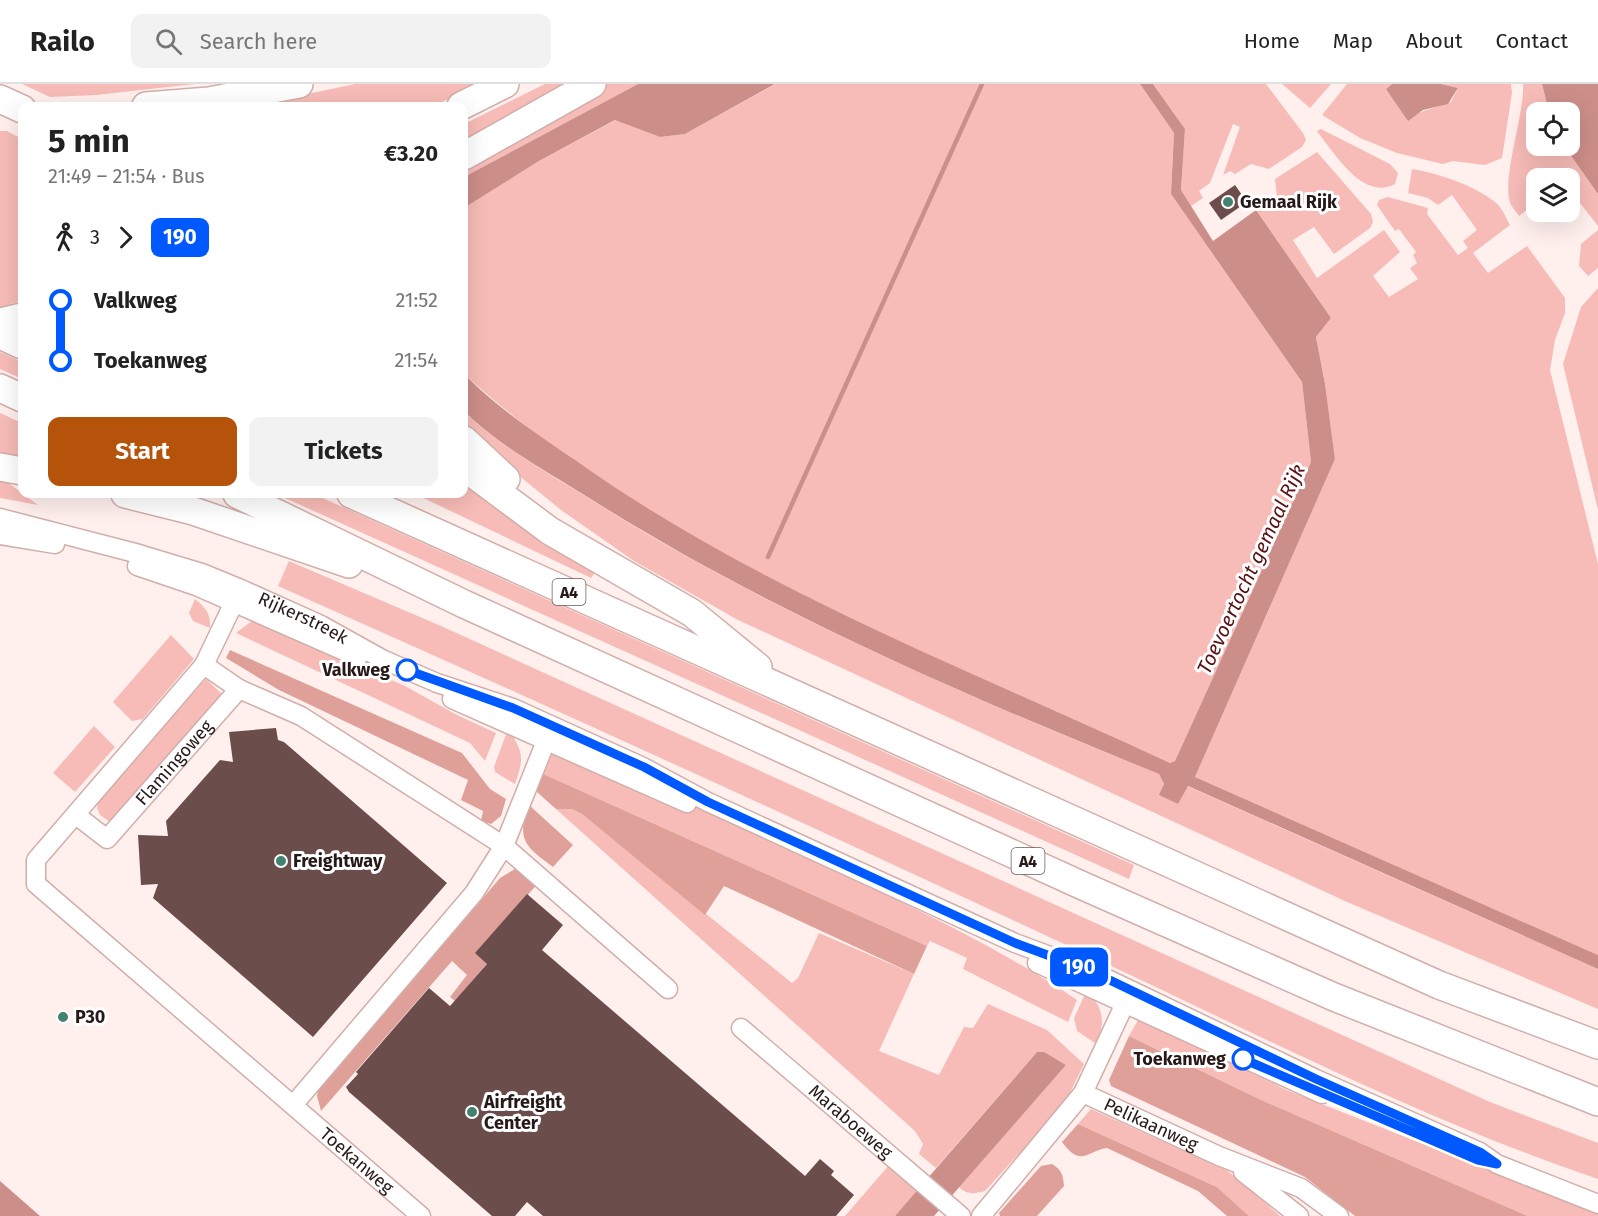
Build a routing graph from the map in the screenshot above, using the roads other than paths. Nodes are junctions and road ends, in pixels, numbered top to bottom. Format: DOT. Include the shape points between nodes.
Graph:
graph roads {
  1 [pos="299,84"];
  2 [pos="505,84"];
  3 [pos="592,84"];
  4 [pos="0,99"];
  5 [pos="196,102"];
  6 [pos="468,102"];
  7 [pos="18,107"];
  8 [pos="0,116"];
  9 [pos="18,116"];
  10 [pos="468,154"];
  11 [pos="18,318"];
  12 [pos="0,322"];
  13 [pos="0,335"];
  14 [pos="18,343"];
  15 [pos="0,388"];
  16 [pos="18,396"];
  17 [pos="468,444"];
  18 [pos="0,467"];
  19 [pos="18,470"];
  20 [pos="468,470"];
  21 [pos="139,498"];
  22 [pos="245,498"];
  23 [pos="360,498"];
  24 [pos="0,518"];
  25 [pos="0,535"];
  26 [pos="596,559"];
  27 [pos="238,596"];
  28 [pos="464,604"];
  29 [pos="204,665"];
  30 [pos="239,689"];
  31 [pos="786,690"];
  32 [pos="549,733"];
  33 [pos="76,815"];
  34 [pos="504,846"];
  35 [pos="668,989"];
  36 [pos="1128,998"];
  37 [pos="741,1028"];
  38 [pos="1598,1045"];
  39 [pos="1083,1093"];
  40 [pos="1598,1102"];
  41 [pos="294,1104"];
  42 [pos="1219,1156"];
  43 [pos="1598,1204"];
  44 [pos="956,1211"];
  45 [pos="421,1216"];
  46 [pos="981,1216"];
  47 [pos="1299,1216"];
  48 [pos="1339,1216"];
  1 -- 5 [label="highway"];
  2 -- 6 [label="highway"];
  3 -- 10 [label="highway"];
  4 -- 7 [label="highway"];
  8 -- 9 [label="highway"];
  11 -- 12 [label="highway"];
  13 -- 14 [label="highway"];
  15 -- 16 [label="highway"];
  17 -- 26 [label="highway, A4"];
  18 -- 19 [label="highway"];
  20 -- 26 [label="highway, A4" via="550,531"];
  21 -- 28 [label="highway, A4" via="233,524"];
  22 -- 28 [label="highway, A4"];
  23 -- 31 [label="highway, A4"];
  24 -- 27 [label="street, Rijkerstreek" via="202,573"];
  25 -- 27 [label="street, Rijkerstreek" via="39,540 118,560"];
  26 -- 31 [label="highway, A4" via="692,613"];
  27 -- 29 [label="street"];
  27 -- 32 [label="street, Rijkerstreek"];
  28 -- 40 [label="highway, A4" via="1334,997"];
  29 -- 30 [label="street"];
  29 -- 33 [label="street"];
  30 -- 33 [label="street, Flamingoweg" via="107,839"];
  30 -- 34 [label="street" via="301,716"];
  31 -- 38 [label="highway, A4" via="1439,985"];
  32 -- 34 [label="street"];
  32 -- 36 [label="street, Rijkerstreek"];
  33 -- 41 [label="street" via="36,860 36,884"];
  34 -- 35 [label="street"];
  34 -- 41 [label="street" via="474,893"];
  36 -- 39 [label="street"];
  36 -- 43 [label="street, Rijkerstreek" via="1274,1074 1478,1160"];
  37 -- 44 [label="street, Maraboeweg"];
  39 -- 42 [label="street, Pelikaanweg"];
  39 -- 46 [label="street"];
  41 -- 45 [label="street, Toekanweg"];
  42 -- 47 [label="street, Pelikaanweg"];
  42 -- 48 [label="street, Pelikaanweg" via="1301,1188"];
}
